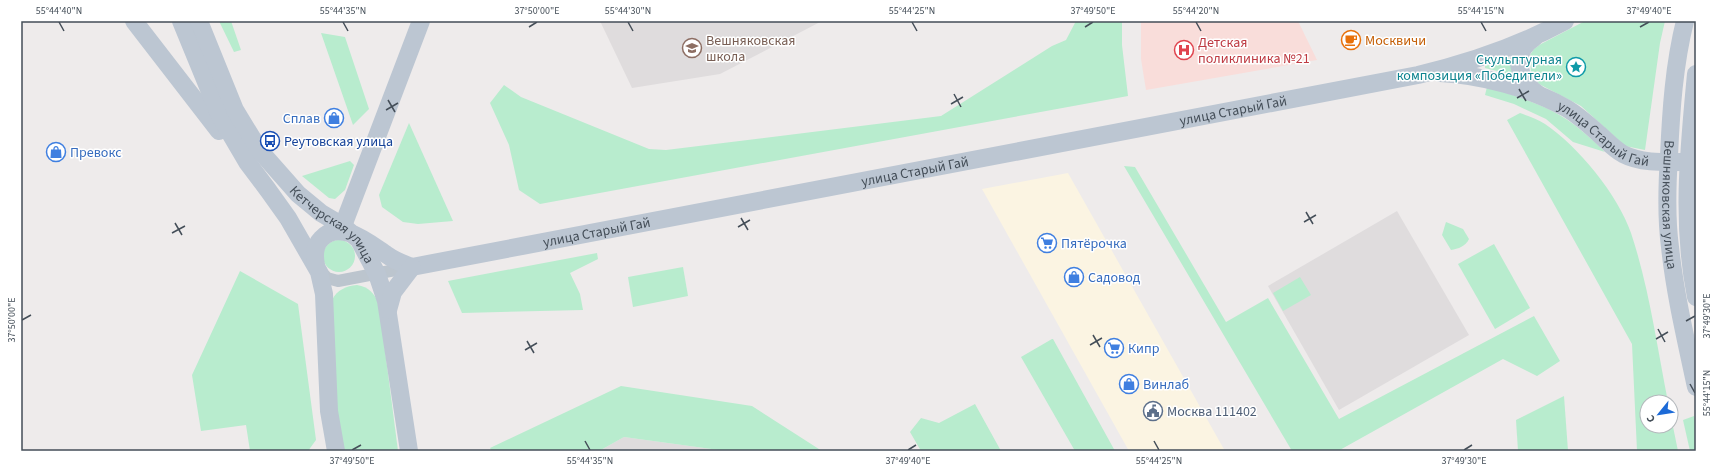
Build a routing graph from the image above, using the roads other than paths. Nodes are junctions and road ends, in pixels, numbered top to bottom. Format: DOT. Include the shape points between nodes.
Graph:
graph roads {
  1 [pos="134,21"];
  2 [pos="181,21"];
  3 [pos="199,21"];
  4 [pos="421,21"];
  5 [pos="1565,21"];
  6 [pos="1685,21"];
  7 [pos="1537,35"];
  8 [pos="1418,74"];
  9 [pos="1696,74"];
  10 [pos="1543,98"];
  11 [pos="247,162"];
  12 [pos="1668,162"];
  13 [pos="1689,162"];
  14 [pos="350,234"];
  15 [pos="316,265"];
  16 [pos="412,267"];
  17 [pos="377,274"];
  18 [pos="343,280"];
  19 [pos="1696,297"];
  20 [pos="388,311"];
  21 [pos="1696,383"];
  22 [pos="336,451"];
  23 [pos="409,451"];
  1 -- 11 [label="street" via="220,132"];
  2 -- 11 [label="street, Кетчерская улица" via="220,116"];
  3 -- 14 [label="street, Кетчерская улица" via="235,110 260,151 298,194"];
  4 -- 14 [label="street"];
  5 -- 7 [label="street, улица Старый Гай"];
  6 -- 12 [label="street, Вешняковская улица" via="1673,88"];
  7 -- 8 [label="street, улица Старый Гай" via="1476,59"];
  7 -- 10 [label="street, улица Старый Гай" via="1523,48 1519,64 1527,84"];
  8 -- 10 [label="street, улица Старый Гай" via="1456,74 1481,78"];
  8 -- 16 [label="street, улица Старый Гай"];
  9 -- 13 [label="street, Вешняковская улица"];
  10 -- 12 [label="street, улица Старый Гай" via="1581,118 1623,154 1636,159"];
  11 -- 15 [label="street, Кетчерская улица" via="284,212"];
  12 -- 13 [label="street, улица Старый Гай"];
  12 -- 21 [label="street, Вешняковская улица" via="1670,246 1677,300"];
  13 -- 19 [label="street, Вешняковская улица" via="1686,211"];
  14 -- 15 [label="street" via="333,231 320,239 315,251"];
  14 -- 16 [label="street" via="373,245 394,260"];
  14 -- 17 [label="street, Кетчерская улица"];
  14 -- 18 [label="street" via="364,260 360,270"];
  15 -- 18 [label="street, улица Старый Гай" via="327,278"];
  15 -- 22 [label="street, Кетчерская улица" via="324,294 329,411"];
  16 -- 17 [label="street, улица Старый Гай"];
  16 -- 20 [label="street" via="394,292"];
  17 -- 18 [label="street, улица Старый Гай"];
  17 -- 20 [label="street, Кетчерская улица"];
  20 -- 23 [label="street, Кетчерская улица"];
}
